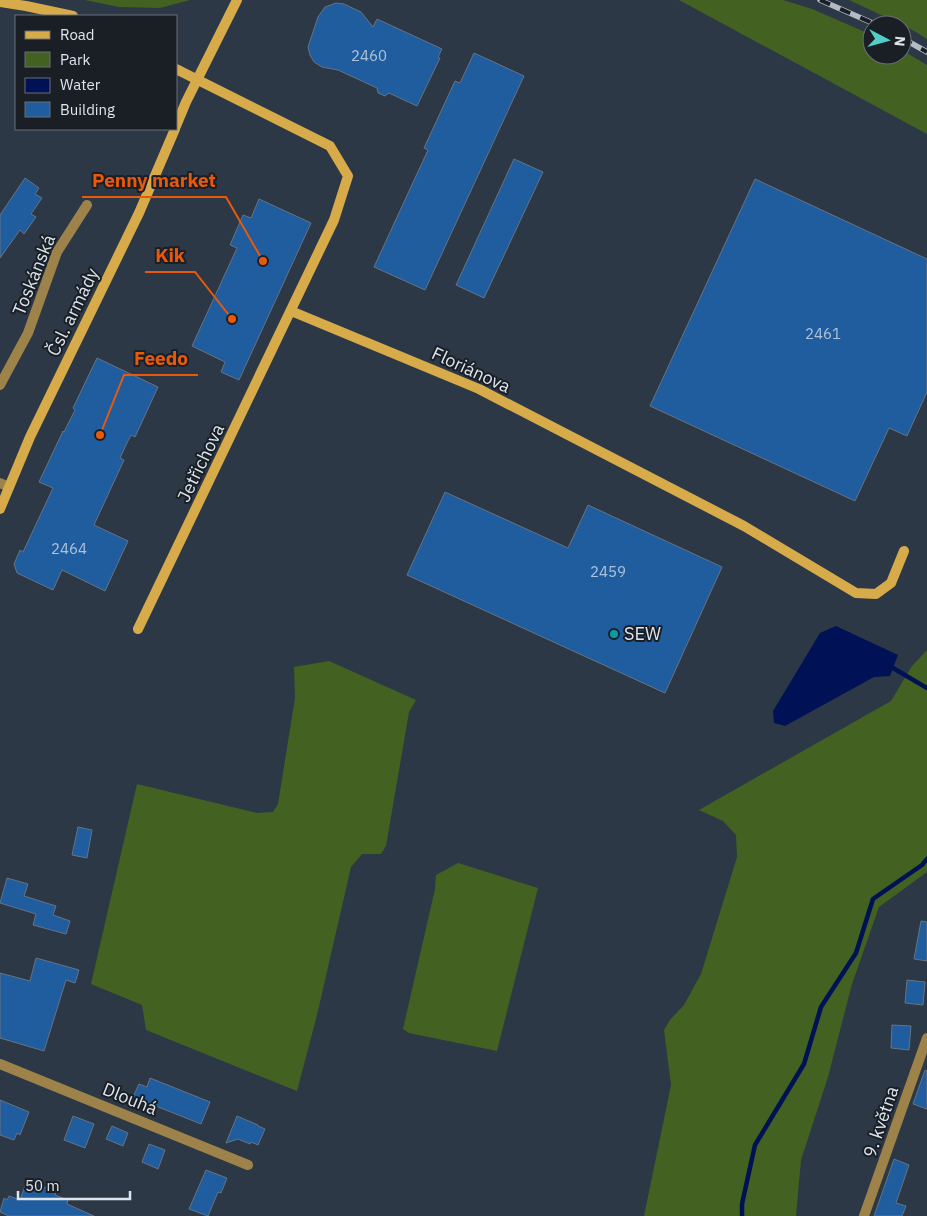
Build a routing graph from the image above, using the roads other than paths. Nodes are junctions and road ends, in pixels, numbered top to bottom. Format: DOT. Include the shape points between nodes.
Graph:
graph roads {
  1 [pos="237,0"];
  2 [pos="0,2"];
  3 [pos="68,15"];
  4 [pos="178,71"];
  5 [pos="197,81"];
  6 [pos="178,123"];
  7 [pos="175,130"];
  8 [pos="87,205"];
  9 [pos="291,311"];
  10 [pos="0,385"];
  11 [pos="5,485"];
  12 [pos="0,509"];
  13 [pos="904,551"];
  14 [pos="138,628"];
  15 [pos="927,1038"];
  16 [pos="0,1064"];
  17 [pos="248,1165"];
  18 [pos="864,1216"];
  1 -- 5 [label="street, Čsl. armády"];
  2 -- 3 [label="street"];
  4 -- 5 [label="street"];
  5 -- 6 [label="street, Čsl. armády"];
  5 -- 9 [label="street" via="330,146 348,176 334,220"];
  7 -- 11 [label="street, Čsl. armády" via="139,213"];
  8 -- 10 [label="street, Toskánská" via="57,252 28,333"];
  9 -- 13 [label="street, Floriánova" via="479,390 744,526 856,593 876,594 891,583"];
  9 -- 14 [label="street, Jetřichova"];
  11 -- 12 [label="street, Čsl. armády"];
  15 -- 18 [label="street, 9. května"];
  16 -- 17 [label="street, Dlouhá"];
}
